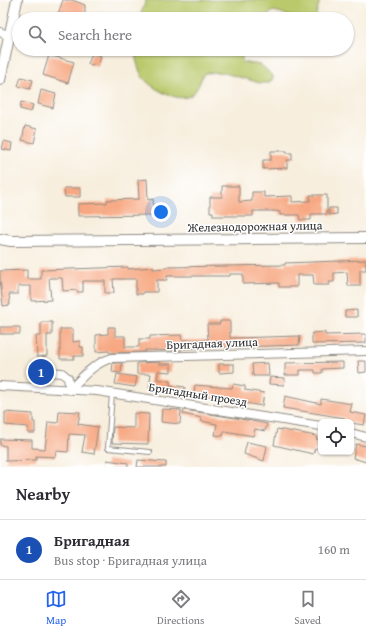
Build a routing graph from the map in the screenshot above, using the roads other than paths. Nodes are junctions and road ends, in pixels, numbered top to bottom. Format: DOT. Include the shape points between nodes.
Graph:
graph roads {
  1 [pos="17,0"];
  2 [pos="12,12"];
  3 [pos="12,13"];
  4 [pos="4,34"];
  5 [pos="0,80"];
  6 [pos="366,238"];
  7 [pos="0,239"];
  8 [pos="366,351"];
  9 [pos="0,386"];
  10 [pos="35,388"];
  11 [pos="70,390"];
  12 [pos="112,393"];
  13 [pos="318,426"];
  14 [pos="354,434"];
  15 [pos="366,437"];
  16 [pos="150,452"];
  1 -- 2 [label="street"];
  3 -- 4 [label="street"];
  4 -- 5 [label="street"];
  6 -- 7 [label="street, Железнодорожная улица" via="152,241"];
  8 -- 11 [label="street, Бригадная улица" via="112,358 103,360 86,372"];
  9 -- 10 [label="street"];
  10 -- 11 [label="street"];
  10 -- 11 [label="street" via="49,372 62,373 68,378"];
  11 -- 12 [label="street, Бригадный проезд"];
  12 -- 13 [label="street, Бригадный проезд"];
  12 -- 16 [label="lane" via="108,448"];
  14 -- 15 [label="street"];
}
